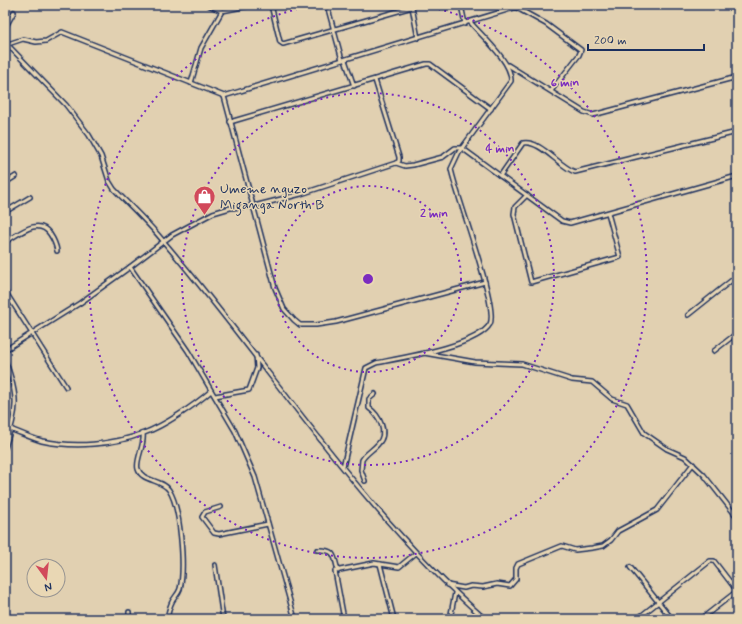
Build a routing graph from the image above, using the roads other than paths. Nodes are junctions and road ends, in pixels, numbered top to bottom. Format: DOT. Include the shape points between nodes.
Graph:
graph roads {
  1 [pos="208,5"];
  2 [pos="253,5"];
  3 [pos="271,5"];
  4 [pos="327,5"];
  5 [pos="461,5"];
  6 [pos="524,5"];
  7 [pos="412,6"];
  8 [pos="517,8"];
  9 [pos="222,11"];
  10 [pos="14,12"];
  11 [pos="470,22"];
  12 [pos="465,24"];
  13 [pos="5,28"];
  14 [pos="334,29"];
  15 [pos="418,38"];
  16 [pos="6,43"];
  17 [pos="343,60"];
  18 [pos="506,64"];
  19 [pos="737,77"];
  20 [pos="375,80"];
  21 [pos="191,83"];
  22 [pos="354,86"];
  23 [pos="551,92"];
  24 [pos="224,96"];
  25 [pos="491,109"];
  26 [pos="230,122"];
  27 [pos="737,132"];
  28 [pos="462,148"];
  29 [pos="396,163"];
  30 [pos="16,176"];
  31 [pos="500,176"];
  32 [pos="737,176"];
  33 [pos="5,183"];
  34 [pos="527,196"];
  35 [pos="30,197"];
  36 [pos="254,206"];
  37 [pos="5,212"];
  38 [pos="608,213"];
  39 [pos="164,241"];
  40 [pos="5,242"];
  41 [pos="57,251"];
  42 [pos="130,267"];
  43 [pos="737,276"];
  44 [pos="485,282"];
  45 [pos="5,291"];
  46 [pos="688,315"];
  47 [pos="737,332"];
  48 [pos="32,333"];
  49 [pos="5,350"];
  50 [pos="714,351"];
  51 [pos="423,352"];
  52 [pos="256,355"];
  53 [pos="5,360"];
  54 [pos="66,387"];
  55 [pos="211,391"];
  56 [pos="375,394"];
  57 [pos="215,396"];
  58 [pos="10,429"];
  59 [pos="144,434"];
  60 [pos="5,448"];
  61 [pos="693,464"];
  62 [pos="343,467"];
  63 [pos="365,481"];
  64 [pos="221,507"];
  65 [pos="737,517"];
  66 [pos="268,524"];
  67 [pos="317,550"];
  68 [pos="416,553"];
  69 [pos="380,564"];
  70 [pos="215,565"];
  71 [pos="630,567"];
  72 [pos="338,571"];
  73 [pos="447,584"];
  74 [pos="737,591"];
  75 [pos="455,593"];
  76 [pos="658,602"];
  77 [pos="129,612"];
  78 [pos="130,619"];
  79 [pos="167,619"];
  80 [pos="223,619"];
  81 [pos="295,619"];
  82 [pos="344,619"];
  83 [pos="394,619"];
  84 [pos="450,619"];
  85 [pos="485,619"];
  86 [pos="637,619"];
  87 [pos="672,619"];
  88 [pos="701,619"];
  1 -- 9 [label="street"];
  2 -- 9 [label="street"];
  3 -- 14 [label="street" via="282,43"];
  4 -- 14 [label="street"];
  5 -- 12 [label="street"];
  6 -- 8 [label="street"];
  7 -- 14 [label="street"];
  7 -- 15 [label="street"];
  8 -- 11 [label="street"];
  8 -- 23 [label="street" via="546,24 581,50"];
  9 -- 21 [label="street" via="201,48"];
  10 -- 13 [label="street"];
  11 -- 12 [label="street"];
  11 -- 18 [label="street"];
  12 -- 15 [label="street"];
  14 -- 17 [label="street"];
  15 -- 17 [label="street"];
  16 -- 21 [label="street" via="23,39 43,42 62,32"];
  16 -- 39 [label="street" via="73,114 101,156 111,185"];
  17 -- 22 [label="street"];
  17 -- 24 [label="street"];
  18 -- 23 [label="street"];
  18 -- 25 [label="street" via="511,81"];
  19 -- 23 [label="street" via="593,115"];
  20 -- 22 [label="street"];
  20 -- 25 [label="street" via="430,64"];
  20 -- 29 [label="street" via="399,157"];
  21 -- 24 [label="street"];
  22 -- 26 [label="street"];
  24 -- 26 [label="street"];
  25 -- 28 [label="street"];
  26 -- 36 [label="street"];
  27 -- 31 [label="street" via="575,172 528,142 523,143"];
  28 -- 29 [label="street" via="455,148 443,157 413,165"];
  28 -- 31 [label="street"];
  28 -- 44 [label="street" via="451,169"];
  29 -- 36 [label="street" via="301,194"];
  30 -- 33 [label="street"];
  31 -- 34 [label="street"];
  32 -- 38 [label="street"];
  34 -- 38 [label="street" via="567,223"];
  34 -- 38 [label="street" via="515,207 514,214 531,282 620,257"];
  35 -- 37 [label="street"];
  36 -- 39 [label="street" via="230,208 213,213"];
  36 -- 44 [label="street" via="274,288 284,309 300,325 336,322"];
  39 -- 42 [label="street"];
  39 -- 52 [label="street"];
  40 -- 41 [label="street" via="32,227 40,226 47,230 55,241"];
  42 -- 48 [label="street"];
  42 -- 55 [label="street" via="188,351"];
  43 -- 46 [label="street"];
  44 -- 51 [label="street" via="490,324 459,344"];
  45 -- 48 [label="street"];
  47 -- 50 [label="street"];
  48 -- 49 [label="street"];
  48 -- 54 [label="street"];
  51 -- 61 [label="street" via="475,362 522,364 572,380 592,382 612,399 626,404 644,433"];
  51 -- 62 [label="street" via="369,365 366,368"];
  52 -- 57 [label="street" via="257,368 248,390"];
  52 -- 62 [label="street"];
  53 -- 58 [label="street" via="16,396"];
  55 -- 57 [label="street"];
  55 -- 59 [label="street"];
  56 -- 63 [label="street" via="369,399 369,408 381,422 383,431 379,444 362,460 361,470"];
  57 -- 66 [label="street" via="228,416 247,456"];
  58 -- 59 [label="street" via="41,441 71,444 105,442"];
  58 -- 60 [label="street"];
  59 -- 79 [label="street" via="144,445 137,464 138,471 166,486 172,495 178,517 182,577 180,589 171,604"];
  61 -- 65 [label="street"];
  61 -- 73 [label="street" via="657,510 618,531 603,546 575,550 562,546 518,564 516,578 510,586 497,584 483,588 464,588"];
  62 -- 68 [label="street"];
  64 -- 66 [label="street" via="205,512 202,517 214,533"];
  66 -- 81 [label="street"];
  67 -- 72 [label="street" via="327,549 333,553"];
  68 -- 69 [label="street" via="399,567"];
  68 -- 73 [label="street"];
  69 -- 72 [label="street"];
  69 -- 83 [label="street"];
  70 -- 80 [label="street"];
  71 -- 76 [label="street"];
  72 -- 82 [label="street" via="335,571"];
  73 -- 75 [label="street"];
  74 -- 76 [label="street" via="714,561 710,561"];
  74 -- 88 [label="street"];
  75 -- 84 [label="street"];
  75 -- 85 [label="street"];
  76 -- 86 [label="street"];
  76 -- 87 [label="street"];
  77 -- 78 [label="street"];
}
